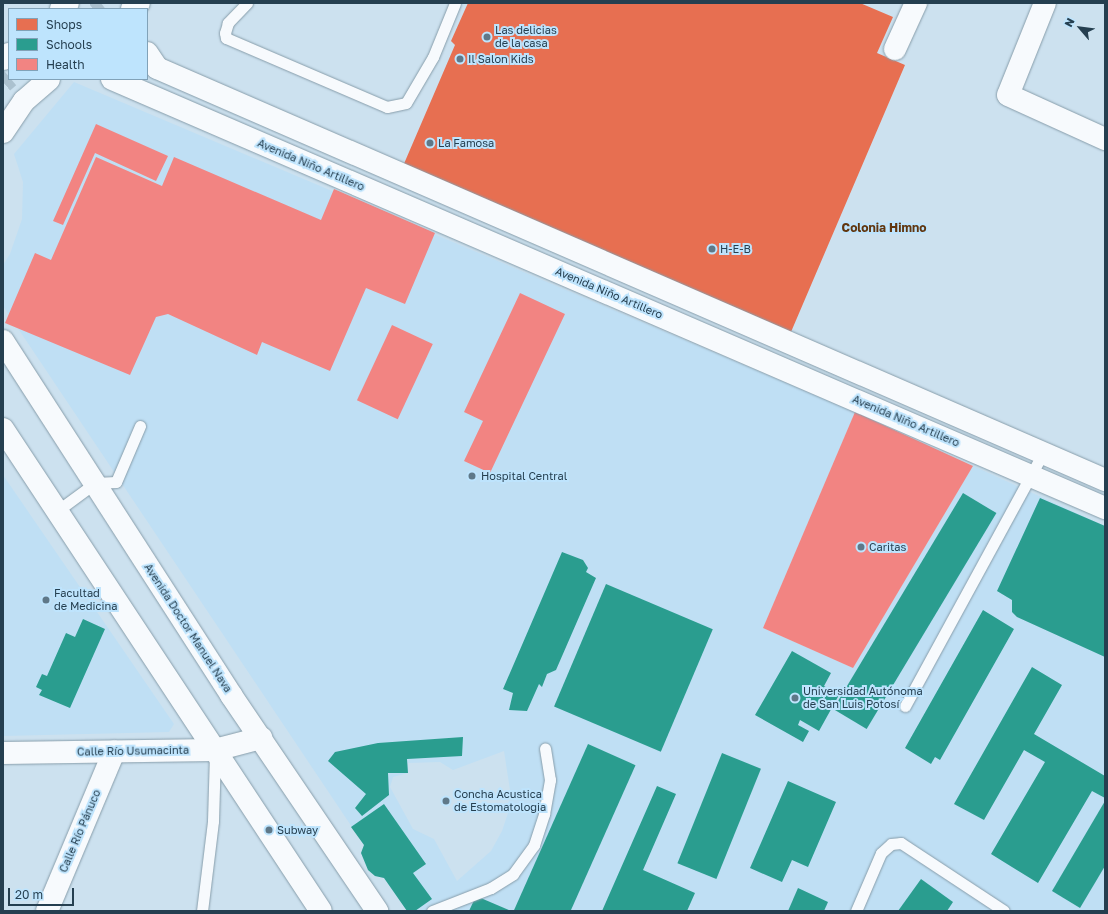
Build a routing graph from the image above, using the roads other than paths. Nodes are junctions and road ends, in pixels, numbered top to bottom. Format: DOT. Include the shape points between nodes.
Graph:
graph roads {
  1 [pos="247,3"];
  2 [pos="455,3"];
  3 [pos="916,3"];
  4 [pos="1045,3"];
  5 [pos="895,49"];
  6 [pos="148,55"];
  7 [pos="48,80"];
  8 [pos="114,80"];
  9 [pos="3,132"];
  10 [pos="1105,139"];
  11 [pos="606,263"];
  12 [pos="595,287"];
  13 [pos="3,341"];
  14 [pos="140,426"];
  15 [pos="3,429"];
  16 [pos="1043,453"];
  17 [pos="1030,475"];
  18 [pos="1105,480"];
  19 [pos="95,483"];
  20 [pos="1105,508"];
  21 [pos="57,511"];
  22 [pos="905,706"];
  23 [pos="261,738"];
  24 [pos="545,748"];
  25 [pos="215,750"];
  26 [pos="114,752"];
  27 [pos="3,753"];
  28 [pos="996,909"];
  29 [pos="47,911"];
  30 [pos="202,911"];
  31 [pos="321,911"];
  32 [pos="377,911"];
  33 [pos="432,911"];
  34 [pos="856,911"];
  1 -- 2 [label="lane" via="228,23 226,38 387,107 406,103 432,57"];
  3 -- 5 [label="main road"];
  4 -- 10 [label="main road" via="1008,95"];
  6 -- 11 [label="main road" via="157,68"];
  7 -- 9 [label="main road" via="24,101"];
  8 -- 12 [label="main road, Avenida Niño Artillero"];
  11 -- 12 [label="main road"];
  11 -- 16 [label="main road"];
  12 -- 17 [label="main road, Avenida Niño Artillero"];
  13 -- 19 [label="main road, Avenida Doctor Manuel Nava"];
  14 -- 19 [label="lane" via="116,482"];
  15 -- 21 [label="main road"];
  16 -- 17 [label="lane"];
  16 -- 18 [label="main road"];
  17 -- 20 [label="main road, Avenida Niño Artillero"];
  17 -- 22 [label="lane"];
  19 -- 21 [label="lane"];
  19 -- 23 [label="main road, Avenida Doctor Manuel Nava" via="226,689"];
  21 -- 25 [label="main road"];
  23 -- 25 [label="main road, Calle Río Usumacinta"];
  23 -- 32 [label="main road, Avenida Doctor Manuel Nava"];
  24 -- 33 [label="lane" via="550,780 544,814 534,845 513,874 491,888"];
  25 -- 26 [label="main road, Calle Río Usumacinta"];
  25 -- 30 [label="lane" via="214,822"];
  25 -- 31 [label="main road"];
  26 -- 27 [label="main road, Calle Río Usumacinta"];
  26 -- 29 [label="main road, Calle Río Pánuco"];
  28 -- 34 [label="lane" via="901,843 891,844 881,853"];
}
